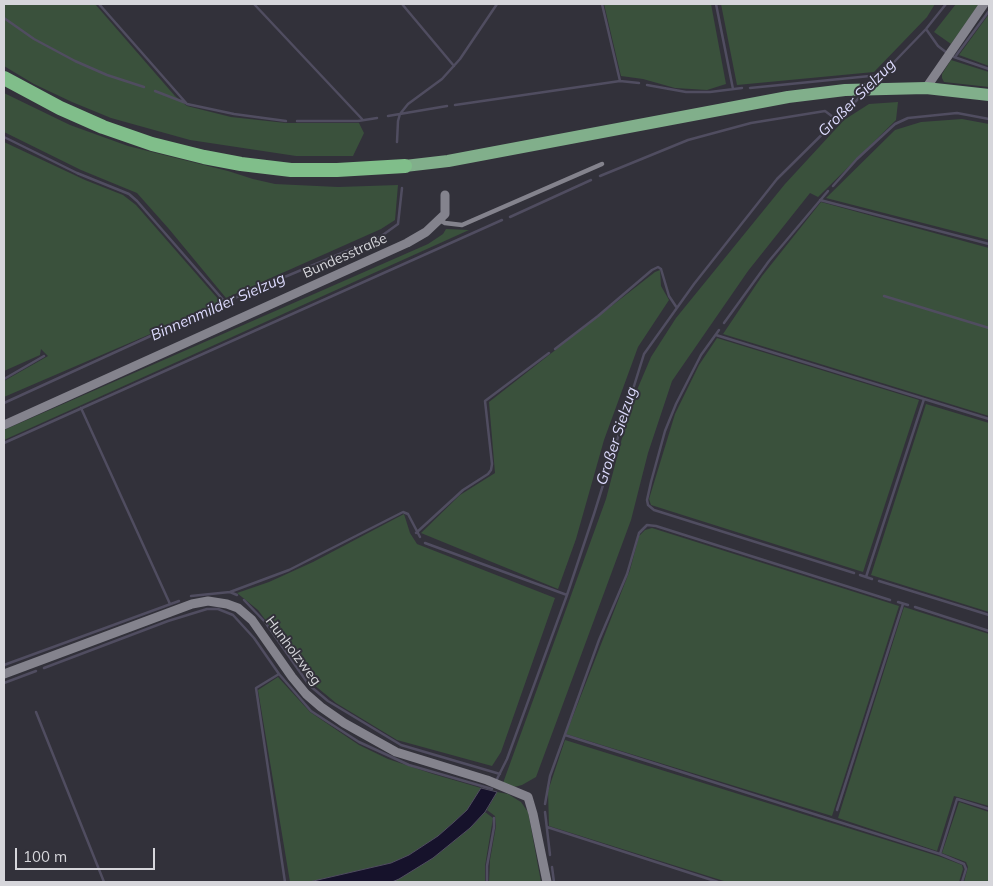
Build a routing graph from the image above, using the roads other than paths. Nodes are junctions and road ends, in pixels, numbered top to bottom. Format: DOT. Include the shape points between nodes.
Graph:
graph roads {
  1 [pos="984,4"];
  2 [pos="4,78"];
  3 [pos="926,88"];
  4 [pos="989,95"];
  5 [pos="602,164"];
  6 [pos="405,166"];
  7 [pos="444,195"];
  8 [pos="442,217"];
  9 [pos="4,425"];
  10 [pos="4,674"];
  11 [pos="547,882"];
  1 -- 3 [label="street"];
  2 -- 6 [label="highway" via="103,127 204,157 291,170"];
  3 -- 4 [label="main road"];
  3 -- 6 [label="main road" via="845,90 788,97 448,161"];
  5 -- 8 [label="lane" via="462,225 445,223"];
  7 -- 8 [label="street"];
  8 -- 9 [label="street, Bundesstraße" via="407,243"];
  10 -- 11 [label="street, Hunholzweg" via="192,604 208,601 238,608 252,620 306,694 336,718 396,752 487,780 528,798"];
}
